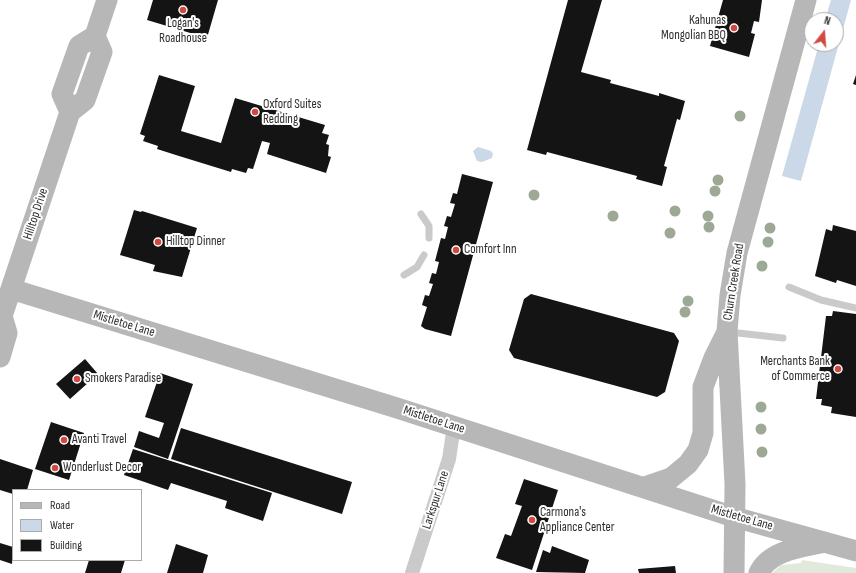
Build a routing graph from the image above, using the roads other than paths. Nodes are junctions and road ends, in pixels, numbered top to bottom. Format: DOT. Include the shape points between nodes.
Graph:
graph roads {
  1 [pos="107,0"];
  2 [pos="806,0"];
  3 [pos="421,214"];
  4 [pos="429,238"];
  5 [pos="424,255"];
  6 [pos="404,275"];
  7 [pos="789,287"];
  8 [pos="11,289"];
  9 [pos="856,308"];
  10 [pos="1,316"];
  11 [pos="727,331"];
  12 [pos="783,338"];
  13 [pos="0,357"];
  14 [pos="454,426"];
  15 [pos="645,487"];
  16 [pos="734,516"];
  17 [pos="826,542"];
  18 [pos="856,551"];
  19 [pos="412,573"];
  20 [pos="734,573"];
  21 [pos="759,573"];
  1 -- 8 [label="main road, Hilltop Drive" via="94,36 79,46 62,94 70,112"];
  2 -- 11 [label="main road, Churn Creek Road" via="737,253"];
  3 -- 4 [label="lane" via="429,226"];
  5 -- 6 [label="lane" via="417,267"];
  7 -- 9 [label="lane" via="821,300"];
  8 -- 10 [label="main road, Hilltop Drive"];
  8 -- 14 [label="main road, Mistletoe Lane"];
  10 -- 13 [label="main road, Hilltop Drive" via="7,334"];
  11 -- 12 [label="lane"];
  11 -- 15 [label="main road" via="703,387 703,433 698,450 688,464 672,478"];
  11 -- 16 [label="main road, Churn Creek Road" via="735,484"];
  14 -- 15 [label="main road, Mistletoe Lane"];
  14 -- 19 [label="street, Larkspur Lane" via="449,459"];
  15 -- 16 [label="main road, Mistletoe Lane"];
  16 -- 17 [label="main road, Mistletoe Lane"];
  16 -- 20 [label="main road, Churn Creek Road"];
  17 -- 18 [label="main road, Mistletoe Lane"];
  17 -- 21 [label="main road" via="780,554 769,560"];
}
